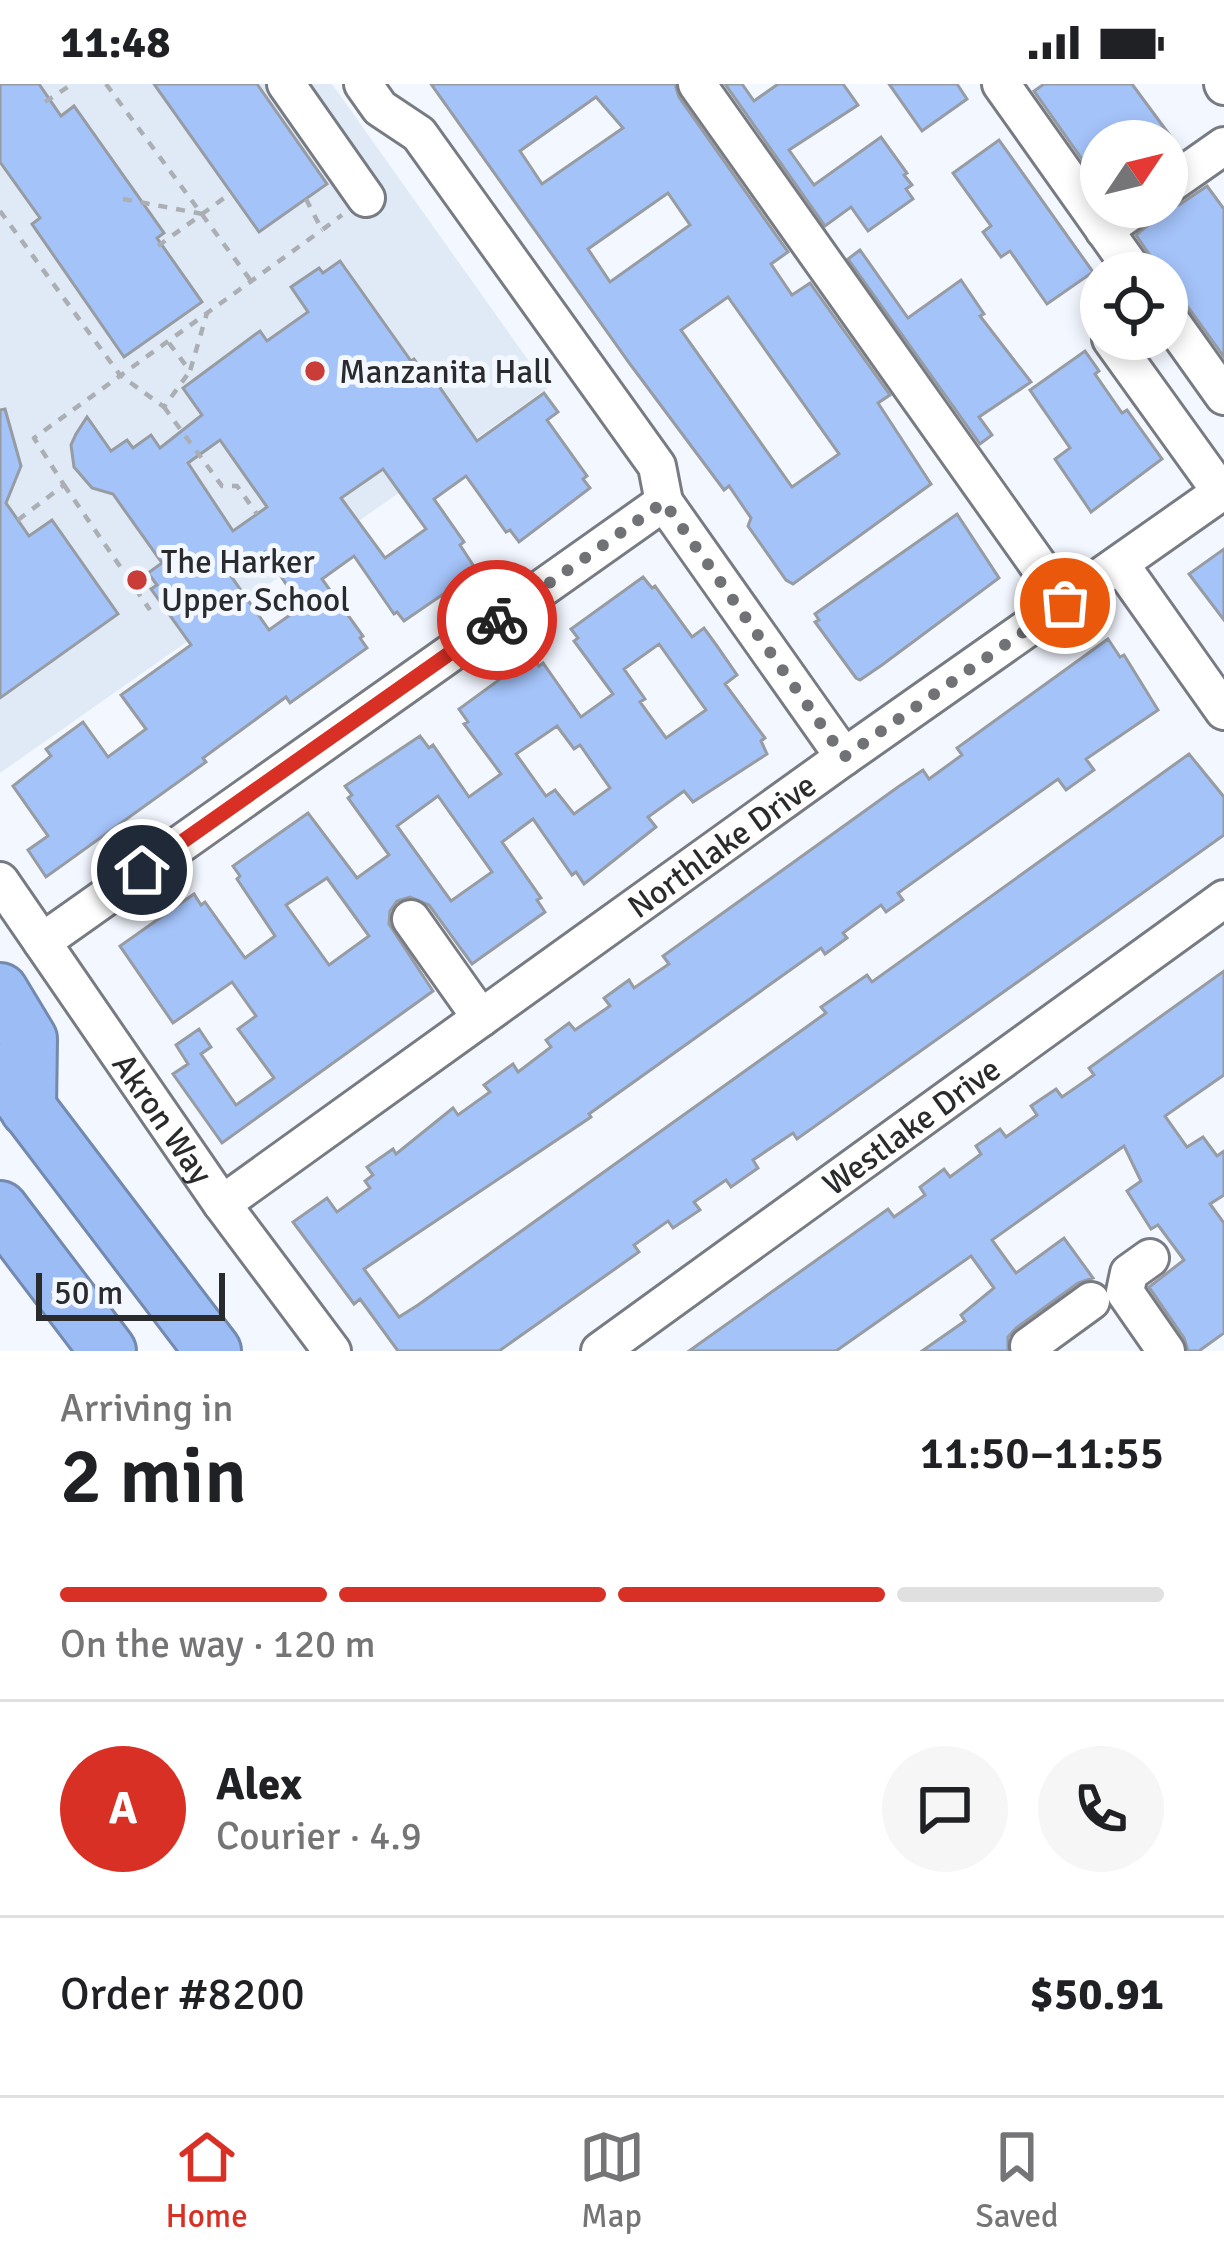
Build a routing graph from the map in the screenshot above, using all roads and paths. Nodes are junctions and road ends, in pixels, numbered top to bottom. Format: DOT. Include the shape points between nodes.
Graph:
graph roads {
  1 [pos="72,84"];
  2 [pos="106,84"];
  3 [pos="286,84"];
  4 [pos="363,84"];
  5 [pos="698,84"];
  6 [pos="1013,88"];
  7 [pos="45,101"];
  8 [pos="1224,146"];
  9 [pos="1188,171"];
  10 [pos="231,193"];
  11 [pos="366,198"];
  12 [pos="123,199"];
  13 [pos="306,199"];
  14 [pos="0,211"];
  15 [pos="203,214"];
  16 [pos="1107,228"];
  17 [pos="322,230"];
  18 [pos="1104,230"];
  19 [pos="158,246"];
  20 [pos="1120,252"];
  21 [pos="251,281"];
  22 [pos="207,313"];
  23 [pos="167,341"];
  24 [pos="1188,345"];
  25 [pos="1127,360"];
  26 [pos="190,371"];
  27 [pos="120,375"];
  28 [pos="1224,396"];
  29 [pos="164,407"];
  30 [pos="64,485"];
  31 [pos="1223,491"];
  32 [pos="664,502"];
  33 [pos="257,514"];
  34 [pos="18,520"];
  35 [pos="1120,564"];
  36 [pos="1065,603"];
  37 [pos="150,610"];
  38 [pos="1220,697"];
  39 [pos="844,757"];
  40 [pos="0,881"];
  41 [pos="1224,899"];
  42 [pos="411,920"];
  43 [pos="41,942"];
  44 [pos="0,991"];
  45 [pos="481,1018"];
  46 [pos="14,1090"];
  47 [pos="222,1204"];
  48 [pos="0,1209"];
  49 [pos="1150,1258"];
  50 [pos="1091,1301"];
  51 [pos="108,1351"];
  52 [pos="213,1351"];
  53 [pos="332,1351"];
  54 [pos="600,1351"];
  55 [pos="1032,1351"];
  56 [pos="1166,1351"];
  1 -- 7 [label="path"];
  2 -- 15 [label="path"];
  3 -- 11 [label="street"];
  4 -- 32 [label="street" via="380,108 419,134 656,466"];
  5 -- 36 [label="street"];
  6 -- 18 [label="street"];
  8 -- 9 [label="street"];
  10 -- 15 [label="path"];
  11 -- 17 [label="path"];
  12 -- 15 [label="path"];
  13 -- 17 [label="path"];
  14 -- 27 [label="path"];
  15 -- 19 [label="path"];
  15 -- 21 [label="path"];
  16 -- 18 [label="street"];
  17 -- 21 [label="path"];
  18 -- 20 [label="street"];
  21 -- 22 [label="path"];
  22 -- 23 [label="path"];
  22 -- 26 [label="path"];
  23 -- 26 [label="path"];
  23 -- 27 [label="path"];
  24 -- 28 [label="street"];
  25 -- 31 [label="street"];
  26 -- 29 [label="path"];
  27 -- 29 [label="path"];
  27 -- 30 [label="path" via="34,438"];
  29 -- 33 [label="path" via="222,486 237,486"];
  30 -- 34 [label="path"];
  30 -- 37 [label="path"];
  31 -- 35 [label="street, Northlake Drive"];
  32 -- 39 [label="street"];
  32 -- 43 [label="street"];
  35 -- 36 [label="street, Northlake Drive"];
  35 -- 38 [label="street"];
  36 -- 39 [label="street, Northlake Drive"];
  39 -- 45 [label="street, Northlake Drive"];
  40 -- 43 [label="street, Akron Way"];
  41 -- 54 [label="street, Westlake Drive"];
  42 -- 45 [label="street"];
  43 -- 47 [label="street, Akron Way"];
  44 -- 46 [label="highway" via="29,1039"];
  45 -- 47 [label="street, Northlake Drive"];
  46 -- 52 [label="highway"];
  47 -- 53 [label="street, Akron Way"];
  48 -- 51 [label="highway"];
  49 -- 56 [label="street" via="1129,1273 1125,1292"];
  50 -- 55 [label="street"];
}
